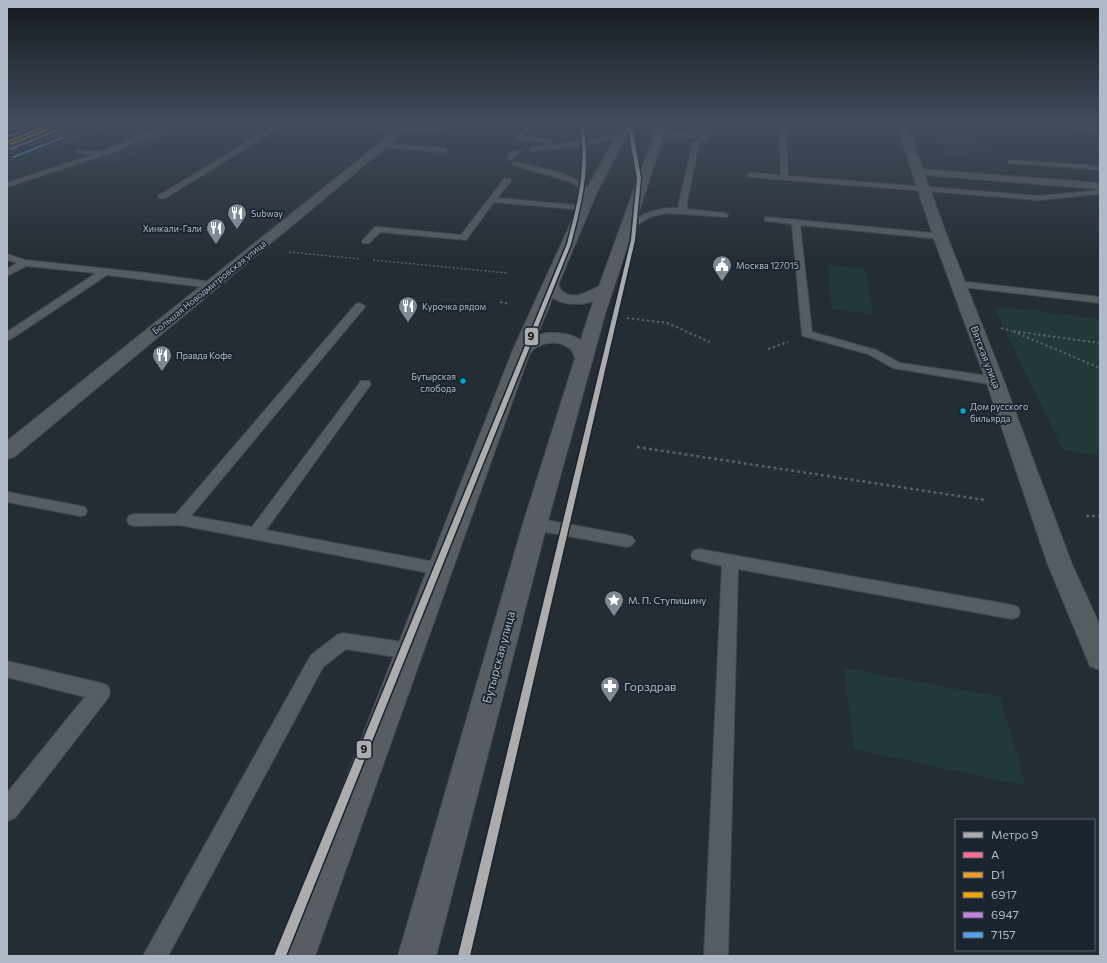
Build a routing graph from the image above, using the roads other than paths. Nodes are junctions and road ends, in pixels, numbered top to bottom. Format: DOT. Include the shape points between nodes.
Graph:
graph roads {
  1 [pos="62,168"];
  2 [pos="209,168"];
  3 [pos="357,168"];
  4 [pos="525,168"];
  5 [pos="604,168"];
  6 [pos="647,168"];
  7 [pos="693,168"];
  8 [pos="785,168"];
  9 [pos="917,168"];
  10 [pos="918,172"];
  11 [pos="751,175"];
  12 [pos="786,178"];
  13 [pos="507,181"];
  14 [pos="7,185"];
  15 [pos="1100,186"];
  16 [pos="923,188"];
  17 [pos="1100,192"];
  18 [pos="590,194"];
  19 [pos="162,196"];
  20 [pos="492,200"];
  21 [pos="584,208"];
  22 [pos="683,212"];
  23 [pos="724,215"];
  24 [pos="768,219"];
  25 [pos="796,222"];
  26 [pos="626,228"];
  27 [pos="940,236"];
  28 [pos="366,241"];
  29 [pos="7,257"];
  30 [pos="24,263"];
  31 [pos="105,272"];
  32 [pos="7,273"];
  33 [pos="551,283"];
  34 [pos="957,284"];
  35 [pos="211,285"];
  36 [pos="606,288"];
  37 [pos="1100,300"];
  38 [pos="360,306"];
  39 [pos="7,337"];
  40 [pos="521,352"];
  41 [pos="584,360"];
  42 [pos="995,381"];
  43 [pos="365,384"];
  44 [pos="7,452"];
  45 [pos="7,497"];
  46 [pos="80,511"];
  47 [pos="180,519"];
  48 [pos="134,520"];
  49 [pos="535,524"];
  50 [pos="255,534"];
  51 [pos="627,541"];
  52 [pos="699,555"];
  53 [pos="730,561"];
  54 [pos="440,569"];
  55 [pos="1012,612"];
  56 [pos="409,651"];
  57 [pos="1100,657"];
  58 [pos="7,669"];
  59 [pos="7,810"];
  60 [pos="155,956"];
  61 [pos="296,956"];
  62 [pos="417,956"];
  63 [pos="716,956"];
  1 -- 14 [label="lane"];
  2 -- 19 [label="lane"];
  3 -- 35 [label="street, Большая Новодмитровская улица"];
  4 -- 18 [label="lane" via="564,176 578,183"];
  5 -- 18 [label="main road"];
  6 -- 26 [label="main road, Бутырская улица"];
  7 -- 22 [label="lane" via="682,202"];
  8 -- 12 [label="lane"];
  9 -- 10 [label="street, Вятская улица"];
  10 -- 15 [label="street"];
  10 -- 16 [label="street, Вятская улица"];
  11 -- 12 [label="lane"];
  12 -- 16 [label="lane"];
  13 -- 20 [label="lane"];
  16 -- 17 [label="lane" via="1039,198"];
  16 -- 27 [label="street, Вятская улица"];
  18 -- 21 [label="main road"];
  20 -- 21 [label="lane"];
  20 -- 28 [label="lane" via="463,238 378,229"];
  21 -- 33 [label="main road"];
  22 -- 23 [label="lane"];
  22 -- 26 [label="lane" via="657,212 646,215"];
  24 -- 25 [label="lane"];
  25 -- 27 [label="lane"];
  25 -- 42 [label="lane" via="807,334 872,352 897,366"];
  26 -- 36 [label="main road, Бутырская улица"];
  27 -- 34 [label="street, Вятская улица"];
  29 -- 30 [label="lane"];
  30 -- 31 [label="lane"];
  30 -- 32 [label="lane"];
  31 -- 35 [label="lane"];
  31 -- 39 [label="lane"];
  33 -- 36 [label="street" via="553,292 559,296 577,299 596,296"];
  33 -- 40 [label="main road"];
  34 -- 37 [label="lane"];
  34 -- 42 [label="street, Вятская улица"];
  35 -- 44 [label="street, Большая Новодмитровская улица"];
  36 -- 41 [label="main road, Бутырская улица"];
  38 -- 47 [label="lane"];
  40 -- 41 [label="street" via="525,346 537,340 552,338 573,343 580,348"];
  40 -- 54 [label="main road"];
  41 -- 49 [label="main road, Бутырская улица"];
  42 -- 57 [label="street, Вятская улица" via="1059,562"];
  43 -- 50 [label="lane"];
  45 -- 46 [label="lane"];
  47 -- 48 [label="lane"];
  47 -- 50 [label="lane"];
  49 -- 51 [label="lane"];
  49 -- 62 [label="main road, Бутырская улица"];
  50 -- 54 [label="lane"];
  52 -- 53 [label="lane"];
  53 -- 55 [label="lane"];
  53 -- 63 [label="lane"];
  54 -- 56 [label="main road"];
  56 -- 60 [label="lane" via="344,641 317,661"];
  56 -- 61 [label="main road"];
  58 -- 59 [label="lane" via="101,692"];
}
